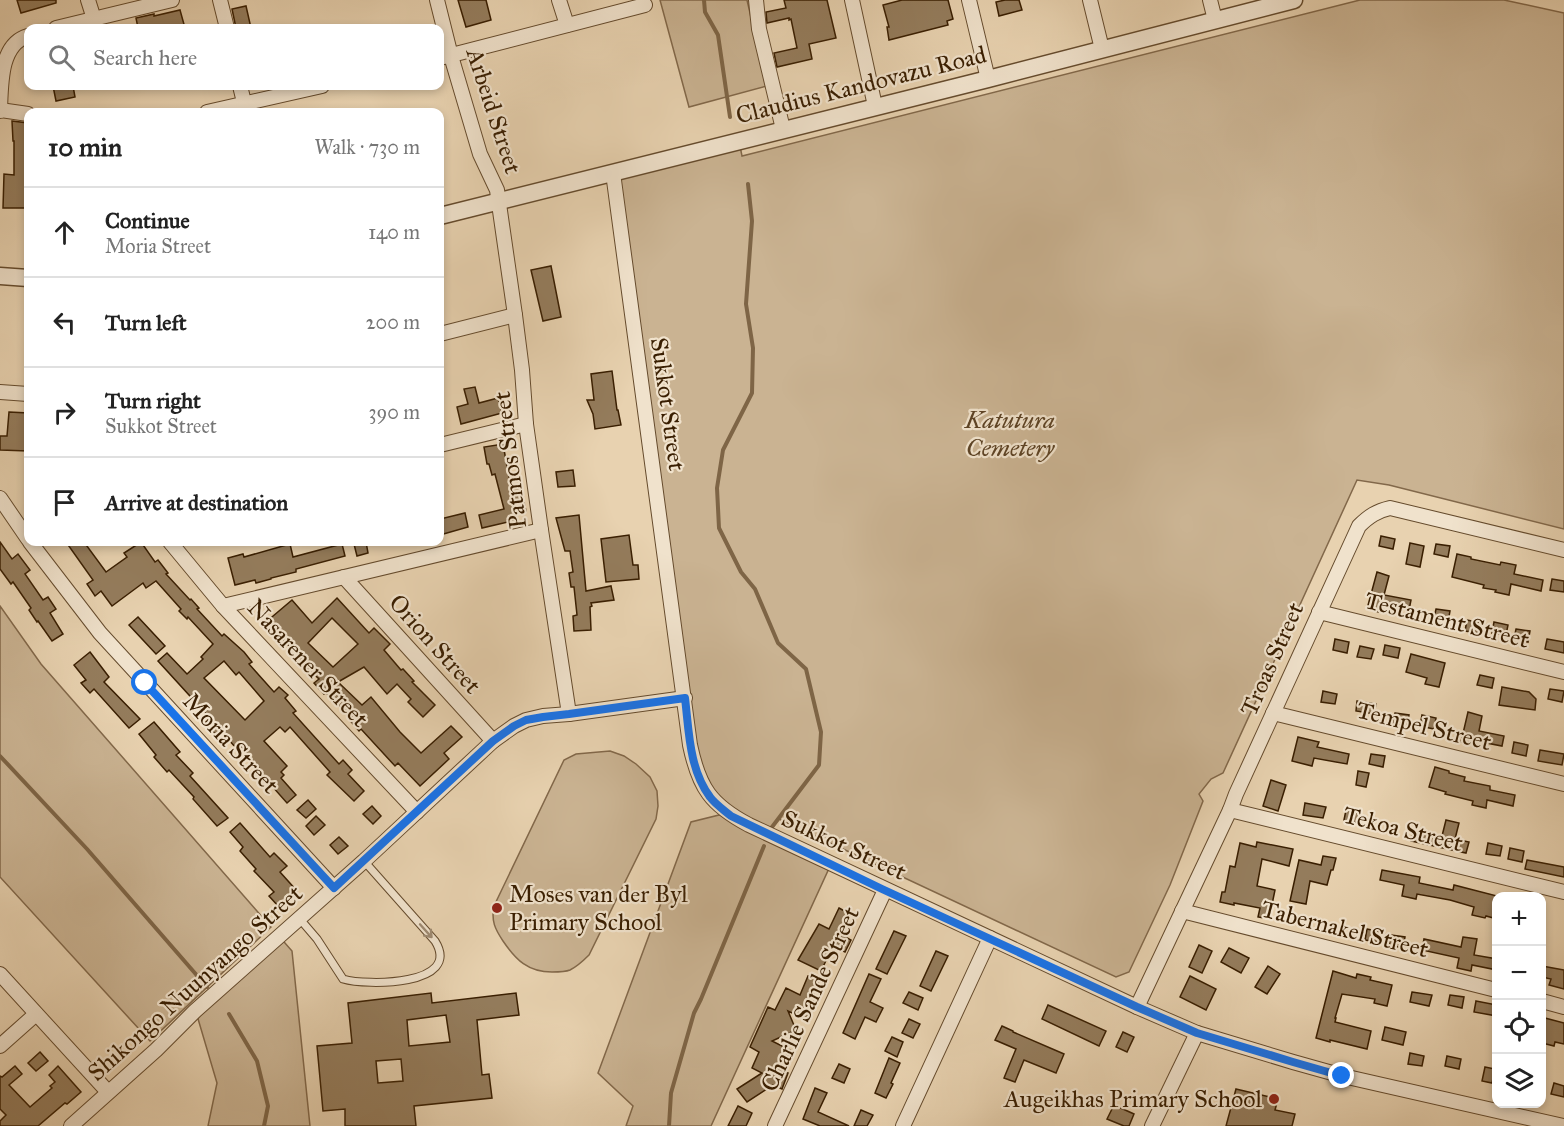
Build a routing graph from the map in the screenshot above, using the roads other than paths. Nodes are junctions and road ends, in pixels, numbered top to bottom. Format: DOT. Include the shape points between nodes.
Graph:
graph roads {
  1 [pos="88,0"];
  2 [pos="172,0"];
  3 [pos="220,0"];
  4 [pos="437,0"];
  5 [pos="559,0"];
  6 [pos="756,0"];
  7 [pos="852,0"];
  8 [pos="969,0"];
  9 [pos="1090,0"];
  10 [pos="1210,0"];
  11 [pos="1294,0"];
  12 [pos="645,4"];
  13 [pos="93,19"];
  14 [pos="1215,20"];
  15 [pos="72,24"];
  16 [pos="226,24"];
  17 [pos="440,24"];
  18 [pos="567,25"];
  19 [pos="24,38"];
  20 [pos="1102,49"];
  21 [pos="445,57"];
  22 [pos="988,79"];
  23 [pos="241,90"];
  24 [pos="308,90"];
  25 [pos="875,106"];
  26 [pos="245,108"];
  27 [pos="0,111"];
  28 [pos="24,114"];
  29 [pos="783,129"];
  30 [pos="613,173"];
  31 [pos="498,201"];
  32 [pos="444,215"];
  33 [pos="0,276"];
  34 [pos="24,278"];
  35 [pos="515,315"];
  36 [pos="444,333"];
  37 [pos="0,392"];
  38 [pos="24,394"];
  39 [pos="526,424"];
  40 [pos="444,444"];
  41 [pos="0,498"];
  42 [pos="541,530"];
  43 [pos="24,533"];
  44 [pos="34,546"];
  45 [pos="173,546"];
  46 [pos="1564,550"];
  47 [pos="344,578"];
  48 [pos="223,606"];
  49 [pos="1318,612"];
  50 [pos="1564,672"];
  51 [pos="685,698"];
  52 [pos="1273,713"];
  53 [pos="569,714"];
  54 [pos="493,741"];
  55 [pos="1564,783"];
  56 [pos="1230,810"];
  57 [pos="417,812"];
  58 [pos="364,861"];
  59 [pos="334,888"];
  60 [pos="885,890"];
  61 [pos="1564,892"];
  62 [pos="1182,911"];
  63 [pos="299,918"];
  64 [pos="990,938"];
  65 [pos="0,974"];
  66 [pos="1492,989"];
  67 [pos="1546,1002"];
  68 [pos="1137,1007"];
  69 [pos="1564,1007"];
  70 [pos="36,1014"];
  71 [pos="1197,1033"];
  72 [pos="0,1046"];
  73 [pos="108,1092"];
  74 [pos="1514,1120"];
  75 [pos="71,1126"];
  76 [pos="775,1126"];
  77 [pos="903,1126"];
  78 [pos="1152,1126"];
  79 [pos="1563,1126"];
  1 -- 13 [label="street"];
  2 -- 13 [label="street"];
  3 -- 16 [label="street"];
  4 -- 17 [label="street, Arbeid Street"];
  5 -- 18 [label="street"];
  6 -- 29 [label="street" via="759,29"];
  7 -- 25 [label="street"];
  8 -- 22 [label="street"];
  9 -- 20 [label="street"];
  10 -- 14 [label="street"];
  11 -- 14 [label="street, Claudius Kandovazu Road"];
  12 -- 18 [label="street"];
  13 -- 15 [label="street"];
  14 -- 20 [label="street, Claudius Kandovazu Road"];
  18 -- 21 [label="street"];
  19 -- 27 [label="street" via="13,43 2,63"];
  20 -- 22 [label="street, Claudius Kandovazu Road"];
  21 -- 31 [label="street, Arbeid Street"];
  22 -- 25 [label="street, Claudius Kandovazu Road"];
  23 -- 26 [label="street"];
  24 -- 26 [label="street"];
  25 -- 29 [label="street, Claudius Kandovazu Road"];
  27 -- 28 [label="street"];
  29 -- 30 [label="street, Claudius Kandovazu Road"];
  30 -- 31 [label="street, Claudius Kandovazu Road"];
  30 -- 51 [label="street, Sukkot Street"];
  31 -- 32 [label="street, Claudius Kandovazu Road"];
  31 -- 35 [label="street, Patmos Street"];
  33 -- 34 [label="street"];
  35 -- 36 [label="street"];
  35 -- 39 [label="street, Patmos Street"];
  37 -- 38 [label="street"];
  39 -- 40 [label="street"];
  39 -- 42 [label="street, Patmos Street"];
  41 -- 43 [label="street, Moria Street"];
  42 -- 47 [label="street"];
  42 -- 53 [label="street, Patmos Street"];
  44 -- 59 [label="street, Moria Street" via="100,633"];
  45 -- 48 [label="street, Nasarener Street"];
  46 -- 49 [label="street, Troas Street" via="1390,508 1382,510 1359,526"];
  47 -- 48 [label="street"];
  47 -- 54 [label="street, Orion Street"];
  48 -- 57 [label="street, Nasarener Street"];
  49 -- 50 [label="street, Testament Street"];
  49 -- 52 [label="street, Troas Street"];
  51 -- 53 [label="street, Shikongo Nuunyango Street"];
  51 -- 60 [label="street, Sukkot Street" via="694,765 711,798 740,821"];
  52 -- 55 [label="street, Tempel Street"];
  52 -- 56 [label="street, Troas Street"];
  53 -- 54 [label="street, Shikongo Nuunyango Street" via="526,720"];
  54 -- 57 [label="street, Shikongo Nuunyango Street"];
  56 -- 61 [label="street, Tekoa Street"];
  56 -- 62 [label="street, Troas Street"];
  57 -- 58 [label="street, Shikongo Nuunyango Street"];
  58 -- 59 [label="street, Shikongo Nuunyango Street"];
  58 -- 63 [label="lane, one-way" via="435,941 440,955 437,964 424,975 409,980 343,979"];
  59 -- 63 [label="street, Shikongo Nuunyango Street"];
  60 -- 64 [label="street, Sukkot Street"];
  60 -- 76 [label="street, Charlie Sande Street"];
  62 -- 66 [label="street, Tabernakel Street"];
  62 -- 68 [label="street, Troas Street"];
  63 -- 73 [label="street, Shikongo Nuunyango Street"];
  64 -- 68 [label="street, Sukkot Street"];
  64 -- 77 [label="street"];
  65 -- 70 [label="street"];
  67 -- 69 [label="street"];
  68 -- 71 [label="street, Sukkot Street"];
  70 -- 72 [label="street"];
  70 -- 73 [label="street"];
  71 -- 74 [label="street, Sukkot Street" via="1342,1076"];
  71 -- 78 [label="street"];
  73 -- 75 [label="street, Shikongo Nuunyango Street"];
  74 -- 79 [label="street, Sukkot Street"];
}
